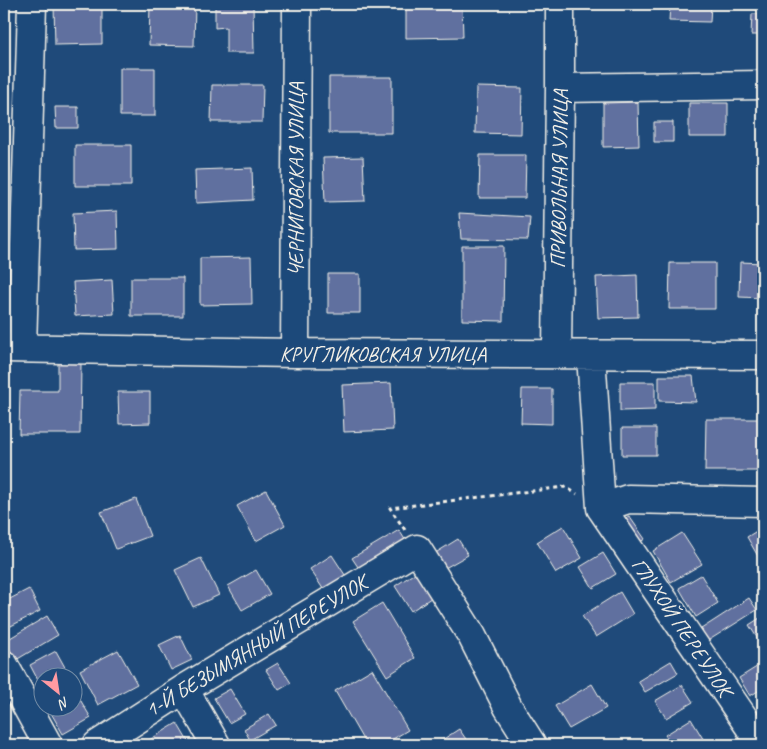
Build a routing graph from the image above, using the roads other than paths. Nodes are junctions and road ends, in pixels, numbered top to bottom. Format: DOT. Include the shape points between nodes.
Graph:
graph roads {
  1 [pos="32,4"];
  2 [pos="297,4"];
  3 [pos="560,4"];
  4 [pos="763,85"];
  5 [pos="560,88"];
  6 [pos="13,348"];
  7 [pos="295,354"];
  8 [pos="557,354"];
  9 [pos="591,355"];
  10 [pos="763,355"];
  11 [pos="763,502"];
  12 [pos="601,508"];
  13 [pos="4,665"];
  14 [pos="184,689"];
  15 [pos="48,745"];
  16 [pos="96,745"];
  17 [pos="216,745"];
  18 [pos="532,745"];
  19 [pos="762,745"];
  1 -- 6 [label="street"];
  2 -- 7 [label="street, ЧЕРНИГОВСКАЯ УЛИЦА"];
  3 -- 5 [label="street, ПРИВОЛЬНАЯ УЛИЦА"];
  4 -- 5 [label="street"];
  5 -- 8 [label="street, ПРИВОЛЬНАЯ УЛИЦА"];
  6 -- 7 [label="street, КРУГЛИКОВСКАЯ УЛИЦА"];
  7 -- 8 [label="street, КРУГЛИКОВСКАЯ УЛИЦА"];
  8 -- 9 [label="street, КРУГЛИКОВСКАЯ УЛИЦА"];
  9 -- 10 [label="street, КРУГЛИКОВСКАЯ УЛИЦА"];
  9 -- 12 [label="street"];
  11 -- 12 [label="street" via="628,499"];
  12 -- 19 [label="street, ГЛУХОЙ ПЕРЕУЛОК"];
  13 -- 15 [label="street"];
  14 -- 16 [label="street, 1-Й БЕЗЫМЯННЫЙ ПЕРЕУЛОК"];
  14 -- 17 [label="street"];
  14 -- 18 [label="street, 1-Й БЕЗЫМЯННЫЙ ПЕРЕУЛОК" via="417,549 472,636 508,707"];
}
